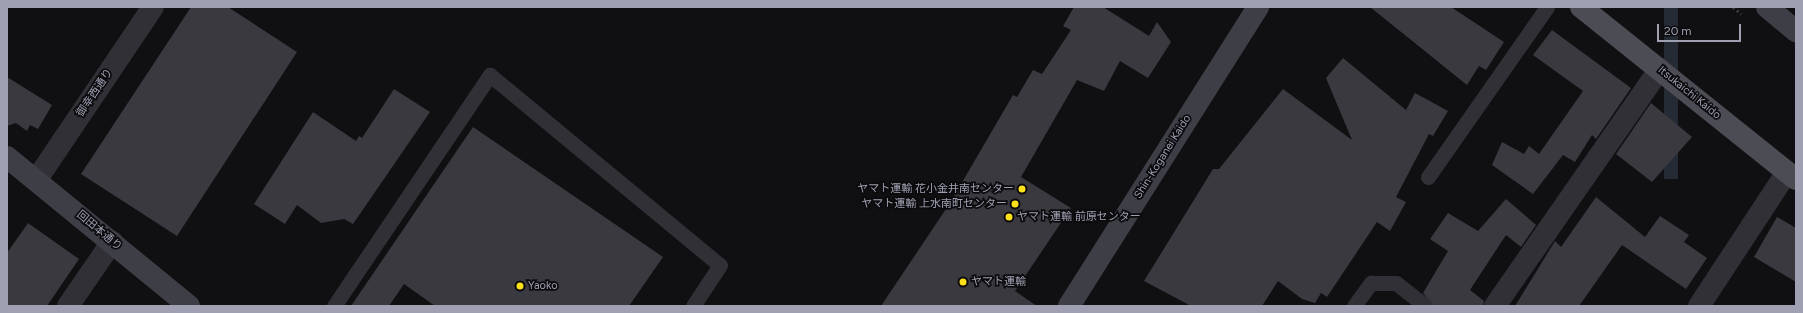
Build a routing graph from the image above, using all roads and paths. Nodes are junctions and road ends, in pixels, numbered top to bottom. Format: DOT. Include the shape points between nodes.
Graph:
graph roads {
  1 [pos="153,7"];
  2 [pos="1258,7"];
  3 [pos="1547,7"];
  4 [pos="1581,7"];
  5 [pos="1767,7"];
  6 [pos="1796,31"];
  7 [pos="1660,69"];
  8 [pos="7,157"];
  9 [pos="1792,176"];
  10 [pos="1428,177"];
  11 [pos="37,179"];
  12 [pos="112,242"];
  13 [pos="68,306"];
  14 [pos="189,306"];
  15 [pos="334,306"];
  16 [pos="693,306"];
  17 [pos="1069,306"];
  18 [pos="1354,306"];
  19 [pos="1425,306"];
  20 [pos="1495,306"];
  21 [pos="1699,306"];
  1 -- 11 [label="street, 御幸西通り"];
  2 -- 17 [label="main road, Shin-Koganei Kaido"];
  3 -- 10 [label="lane"];
  4 -- 7 [label="main road, Itsukaichi Kaido"];
  5 -- 6 [label="main road"];
  7 -- 9 [label="main road, Itsukaichi Kaido"];
  7 -- 20 [label="street"];
  8 -- 11 [label="main road, 回田本通り"];
  9 -- 21 [label="street"];
  11 -- 12 [label="main road, 回田本通り"];
  12 -- 13 [label="street"];
  12 -- 14 [label="main road, 回田本通り"];
  15 -- 16 [label="lane" via="490,75 720,265"];
  18 -- 19 [label="lane" via="1370,283 1396,283"];
}
